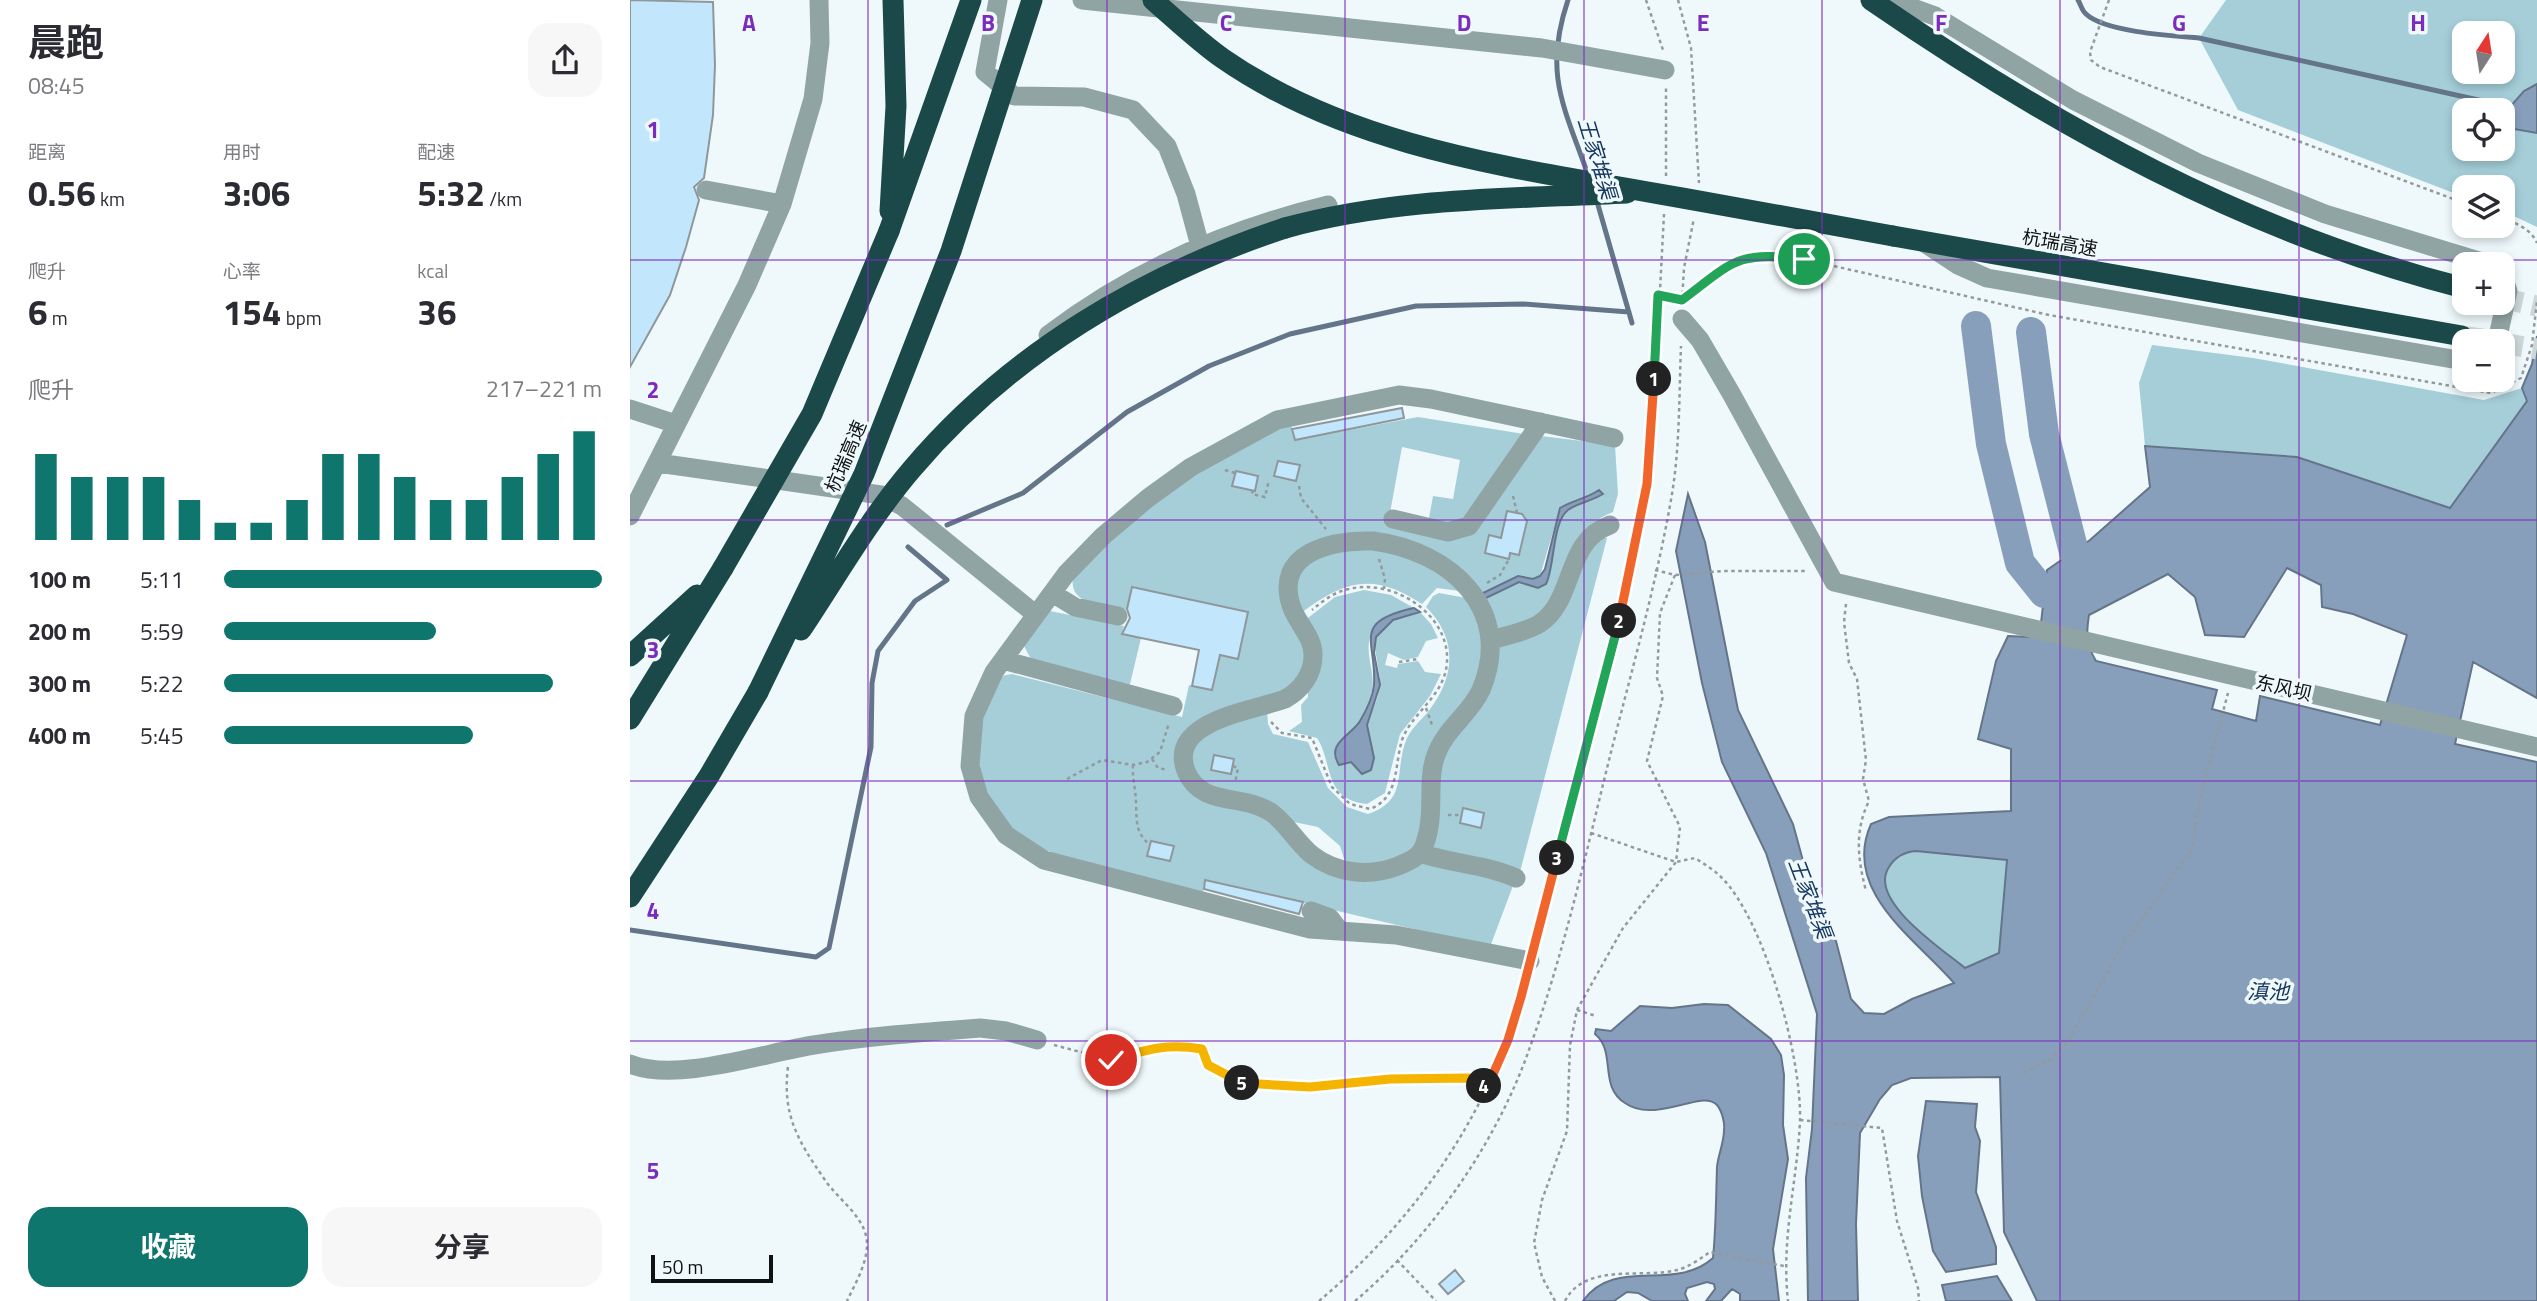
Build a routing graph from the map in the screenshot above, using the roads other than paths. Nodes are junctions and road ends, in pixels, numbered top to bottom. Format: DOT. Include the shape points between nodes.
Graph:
graph roads {
  1 [pos="819,0"];
  2 [pos="893,0"];
  3 [pos="971,0"];
  4 [pos="998,0"];
  5 [pos="1032,0"];
  6 [pos="1082,0"];
  7 [pos="1153,0"];
  8 [pos="1871,0"];
  9 [pos="1891,0"];
  10 [pos="1665,70"];
  11 [pos="706,190"];
  12 [pos="1657,197"];
  13 [pos="782,204"];
  14 [pos="1328,205"];
  15 [pos="889,231"];
  16 [pos="1915,240"];
  17 [pos="1200,246"];
  18 [pos="2452,253"];
  19 [pos="2452,284"];
  20 [pos="1682,309"];
  21 [pos="2452,334"];
  22 [pos="2452,358"];
  23 [pos="1431,399"];
  24 [pos="630,409"];
  25 [pos="1402,410"];
  26 [pos="1541,422"];
  27 [pos="677,424"];
  28 [pos="1614,438"];
  29 [pos="658,463"];
  30 [pos="881,495"];
  31 [pos="630,516"];
  32 [pos="1393,519"];
  33 [pos="1610,525"];
  34 [pos="723,568"];
  35 [pos="1052,593"];
  36 [pos="1035,614"];
  37 [pos="1118,616"];
  38 [pos="1492,640"];
  39 [pos="630,656"];
  40 [pos="1003,660"];
  41 [pos="758,692"];
  42 [pos="1173,706"];
  43 [pos="630,719"];
  44 [pos="2537,747"];
  45 [pos="1420,853"];
  46 [pos="1516,878"];
  47 [pos="630,897"];
  48 [pos="1311,911"];
  49 [pos="1340,931"];
  50 [pos="1530,961"];
  51 [pos="1037,1040"];
  52 [pos="630,1064"];
  1 -- 13 [label="street" via="820,43 813,99"];
  2 -- 15 [label="highway" via="896,106"];
  3 -- 15 [label="highway"];
  4 -- 17 [label="street" via="985,72 1014,96 1084,97 1133,110 1167,146"];
  5 -- 41 [label="highway, 杭瑞高速, bridge" via="951,251 864,474"];
  6 -- 10 [label="street" via="1542,48"];
  7 -- 12 [label="highway, bridge" via="1223,58 1336,118 1449,154"];
  8 -- 19 [label="highway" via="2020,98 2188,188 2315,242"];
  9 -- 18 [label="street" via="1935,16 2085,107 2197,163 2314,210"];
  11 -- 13 [label="street"];
  12 -- 16 [label="highway, 杭瑞高速, bridge"];
  12 -- 41 [label="highway, bridge" via="1462,199 1371,208 1247,241 1144,286 1010,374 912,469"];
  13 -- 27 [label="street"];
  14 -- 17 [label="street"];
  15 -- 34 [label="highway, bridge" via="812,414"];
  16 -- 21 [label="highway, 杭瑞高速"];
  16 -- 22 [label="street" via="1987,278"];
  17 -- 30 [label="street" via="1077,313 1025,352 972,399"];
  20 -- 44 [label="street, 东风坝" via="1834,577"];
  23 -- 25 [label="street"];
  23 -- 26 [label="street"];
  23 -- 35 [label="street" via="1399,396 1300,414 1259,429 1191,467 1148,498 1085,554"];
  24 -- 27 [label="street"];
  26 -- 28 [label="street"];
  26 -- 32 [label="street" via="1469,526 1448,532"];
  27 -- 29 [label="street"];
  29 -- 30 [label="street"];
  29 -- 31 [label="street"];
  30 -- 36 [label="street" via="902,506"];
  33 -- 38 [label="street" via="1592,533 1580,547 1547,617 1531,628"];
  34 -- 39 [label="highway"];
  34 -- 43 [label="highway"];
  35 -- 36 [label="street"];
  35 -- 37 [label="street" via="1075,607"];
  36 -- 40 [label="street"];
  38 -- 45 [label="street" via="1477,697 1436,755 1432,818"];
  38 -- 45 [label="street" via="1472,592 1437,562 1382,542 1312,550 1293,568 1288,595 1311,647 1311,666 1294,694 1212,721 1193,734 1186,746 1185,768 1201,792 1268,811 1312,855 1343,869 1377,873"];
  40 -- 42 [label="street"];
  40 -- 49 [label="street" via="986,685 974,716 970,766 987,810 1018,845 1060,866 1310,929"];
  41 -- 47 [label="highway, 杭瑞高速"];
  45 -- 46 [label="street" via="1488,867"];
  48 -- 49 [label="street" via="1330,918"];
  49 -- 50 [label="street" via="1396,935"];
  51 -- 52 [label="street" via="980,1028 869,1038 714,1065 655,1070"];
}
